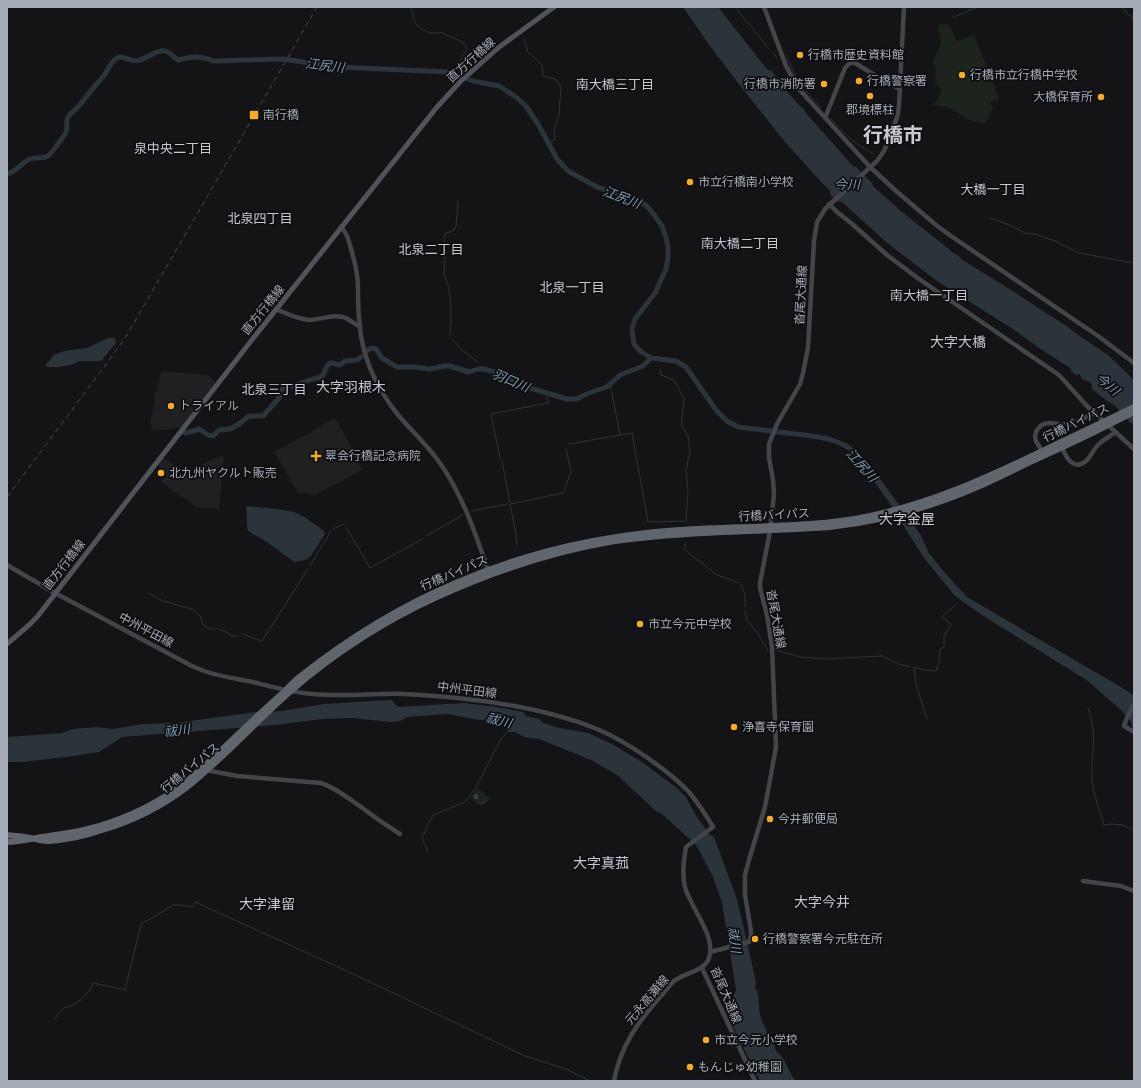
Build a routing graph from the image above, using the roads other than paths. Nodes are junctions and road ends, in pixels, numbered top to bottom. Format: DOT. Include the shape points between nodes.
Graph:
graph roads {
  1 [pos="554,7"];
  2 [pos="764,7"];
  3 [pos="904,7"];
  4 [pos="900,89"];
  5 [pos="825,118"];
  6 [pos="869,169"];
  7 [pos="831,203"];
  8 [pos="341,227"];
  9 [pos="276,309"];
  10 [pos="360,327"];
  11 [pos="1134,363"];
  12 [pos="1134,407"];
  13 [pos="1134,412"];
  14 [pos="1095,413"];
  15 [pos="1103,425"];
  16 [pos="1116,432"];
  17 [pos="1062,447"];
  18 [pos="1134,449"];
  19 [pos="1043,452"];
  20 [pos="907,509"];
  21 [pos="770,528"];
  22 [pos="7,565"];
  23 [pos="489,572"];
  24 [pos="55,593"];
  25 [pos="7,644"];
  26 [pos="288,691"];
  27 [pos="1134,704"];
  28 [pos="1134,732"];
  29 [pos="231,744"];
  30 [pos="201,769"];
  31 [pos="208,770"];
  32 [pos="400,834"];
  33 [pos="7,835"];
  34 [pos="7,839"];
  35 [pos="34,839"];
  36 [pos="7,842"];
  37 [pos="1083,880"];
  38 [pos="1134,891"];
  39 [pos="710,952"];
  40 [pos="702,968"];
  41 [pos="614,1081"];
  42 [pos="755,1081"];
  1 -- 8 [label="main road, 直方行橋線" via="498,48 460,82"];
  2 -- 5 [label="main road" via="794,82"];
  3 -- 4 [label="main road, 沓尾大通線"];
  4 -- 5 [label="main road" via="850,62 845,68"];
  4 -- 6 [label="main road, 沓尾大通線" via="898,114 891,135 880,156"];
  5 -- 6 [label="main road"];
  6 -- 7 [label="main road, 沓尾大通線"];
  6 -- 11 [label="main road" via="950,236"];
  7 -- 14 [label="main road" via="837,212 919,279 1059,375"];
  7 -- 21 [label="main road, 沓尾大通線" via="821,213 817,222 805,367 800,384 777,424 768,448 774,494"];
  8 -- 9 [label="main road, 直方行橋線"];
  8 -- 10 [label="main road" via="348,236 356,267"];
  9 -- 10 [label="main road" via="308,320 341,317"];
  9 -- 24 [label="main road, 直方行橋線"];
  10 -- 23 [label="main road" via="368,360 379,386 397,414 428,447 452,482 470,519"];
  12 -- 15 [label="highway, 行橋バイパス, bridge"];
  13 -- 15 [label="highway, 行橋バイパス, bridge"];
  14 -- 16 [label="main road"];
  14 -- 19 [label="main road" via="1073,423 1047,423 1040,426 1036,442"];
  15 -- 17 [label="highway, 行橋バイパス"];
  15 -- 19 [label="highway, 行橋バイパス" via="1060,442"];
  16 -- 17 [label="main road" via="1102,441 1086,461 1079,464 1068,461"];
  16 -- 18 [label="main road"];
  17 -- 20 [label="highway, 行橋バイパス" via="963,493 932,504"];
  19 -- 20 [label="highway, 行橋バイパス" via="972,484"];
  20 -- 21 [label="highway, 行橋バイパス" via="841,526"];
  21 -- 23 [label="highway, 行橋バイパス" via="614,542"];
  21 -- 39 [label="main road, 沓尾大通線" via="760,588 768,615 772,647 776,747 765,808 745,875 751,936 749,942"];
  22 -- 24 [label="main road, 中州平田線"];
  23 -- 26 [label="highway, 行橋バイパス" via="396,617"];
  24 -- 25 [label="main road, 直方行橋線" via="29,625"];
  24 -- 26 [label="main road, 中州平田線" via="199,669"];
  26 -- 29 [label="highway, 行橋バイパス"];
  26 -- 39 [label="main road, 中州平田線" via="316,694 437,696 501,704 568,719 621,741 668,773 689,793 714,827 686,847 684,878 685,887 708,938"];
  27 -- 28 [label="main road" via="1124,726"];
  29 -- 30 [label="highway, 行橋バイパス"];
  29 -- 31 [label="highway, 行橋バイパス"];
  30 -- 31 [label="main road"];
  30 -- 35 [label="highway, 行橋バイパス" via="156,802 123,818 80,832"];
  31 -- 32 [label="main road" via="237,776 321,783 339,792"];
  31 -- 35 [label="highway, 行橋バイパス" via="166,802 117,825 65,839"];
  33 -- 35 [label="highway"];
  34 -- 35 [label="highway"];
  35 -- 36 [label="highway"];
  37 -- 38 [label="main road" via="1121,886"];
  39 -- 40 [label="main road, 沓尾大通線"];
  40 -- 41 [label="main road, 元永高瀬線" via="674,981 645,1014 629,1038 616,1065"];
  40 -- 42 [label="main road, 沓尾大通線"];
}
